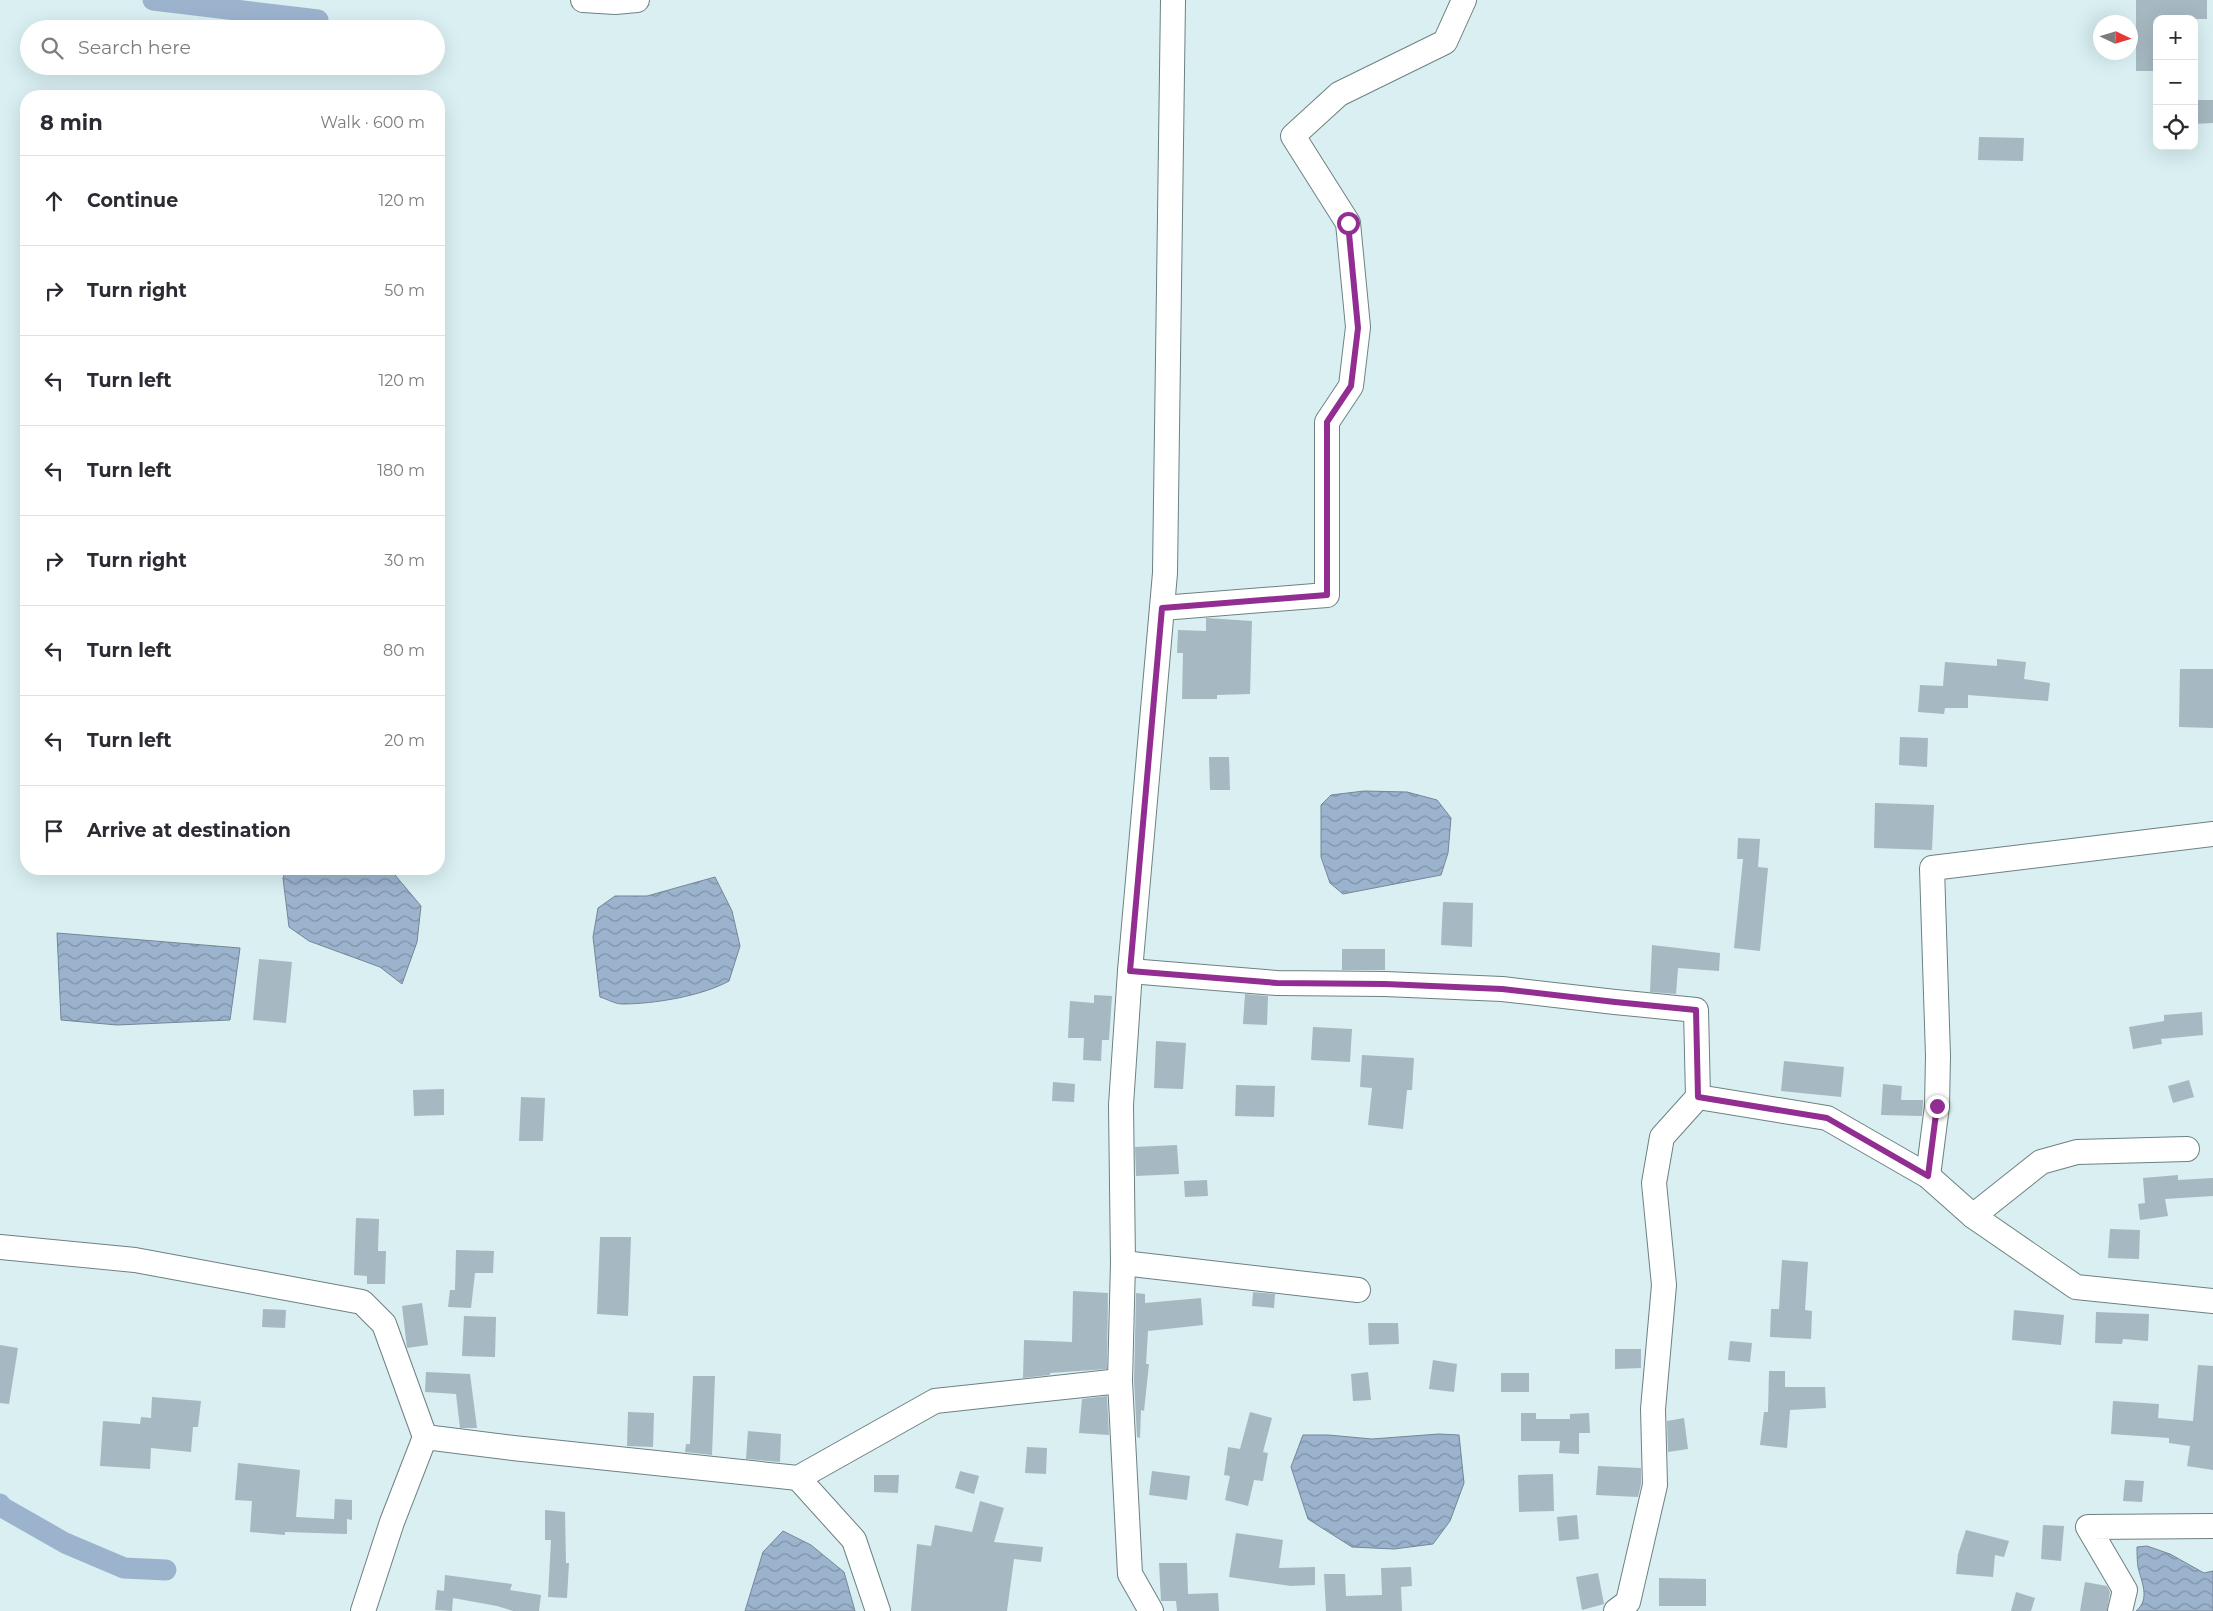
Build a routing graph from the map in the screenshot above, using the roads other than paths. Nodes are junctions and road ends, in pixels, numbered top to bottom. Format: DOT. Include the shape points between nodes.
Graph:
graph roads {
  1 [pos="583,0"];
  2 [pos="637,0"];
  3 [pos="1173,0"];
  4 [pos="1464,0"];
  5 [pos="1162,608"];
  6 [pos="2213,834"];
  7 [pos="1130,971"];
  8 [pos="1698,1097"];
  9 [pos="2187,1149"];
  10 [pos="1928,1176"];
  11 [pos="1972,1216"];
  12 [pos="0,1247"];
  13 [pos="1123,1263"];
  14 [pos="1358,1290"];
  15 [pos="2213,1301"];
  16 [pos="1120,1382"];
  17 [pos="425,1437"];
  18 [pos="798,1478"];
  19 [pos="2213,1526"];
  20 [pos="364,1609"];
  21 [pos="1146,1609"];
  22 [pos="878,1611"];
  23 [pos="1616,1611"];
  24 [pos="2120,1611"];
  1 -- 2 [label="street"];
  3 -- 5 [label="street"];
  4 -- 5 [label="street" via="1445,42 1339,94 1293,136 1348,223 1358,328 1351,386 1327,422 1327,595"];
  5 -- 7 [label="street"];
  6 -- 10 [label="street" via="1932,868 1938,1056 1937,1106"];
  7 -- 8 [label="street" via="1277,983 1502,989 1696,1010"];
  7 -- 13 [label="street" via="1121,1105"];
  8 -- 10 [label="street" via="1827,1118"];
  8 -- 23 [label="street" via="1662,1137 1654,1183 1664,1285 1653,1409 1655,1485 1628,1602"];
  9 -- 11 [label="street" via="2077,1152 2041,1162"];
  10 -- 11 [label="street"];
  11 -- 15 [label="street" via="2076,1287"];
  12 -- 17 [label="street" via="135,1260 362,1302 384,1324"];
  13 -- 14 [label="street"];
  13 -- 16 [label="street"];
  16 -- 18 [label="street" via="935,1401"];
  16 -- 21 [label="street" via="1130,1574"];
  17 -- 18 [label="street"];
  17 -- 20 [label="street" via="392,1522"];
  18 -- 22 [label="street" via="854,1540"];
  19 -- 24 [label="street" via="2088,1526 2125,1590"];
}
